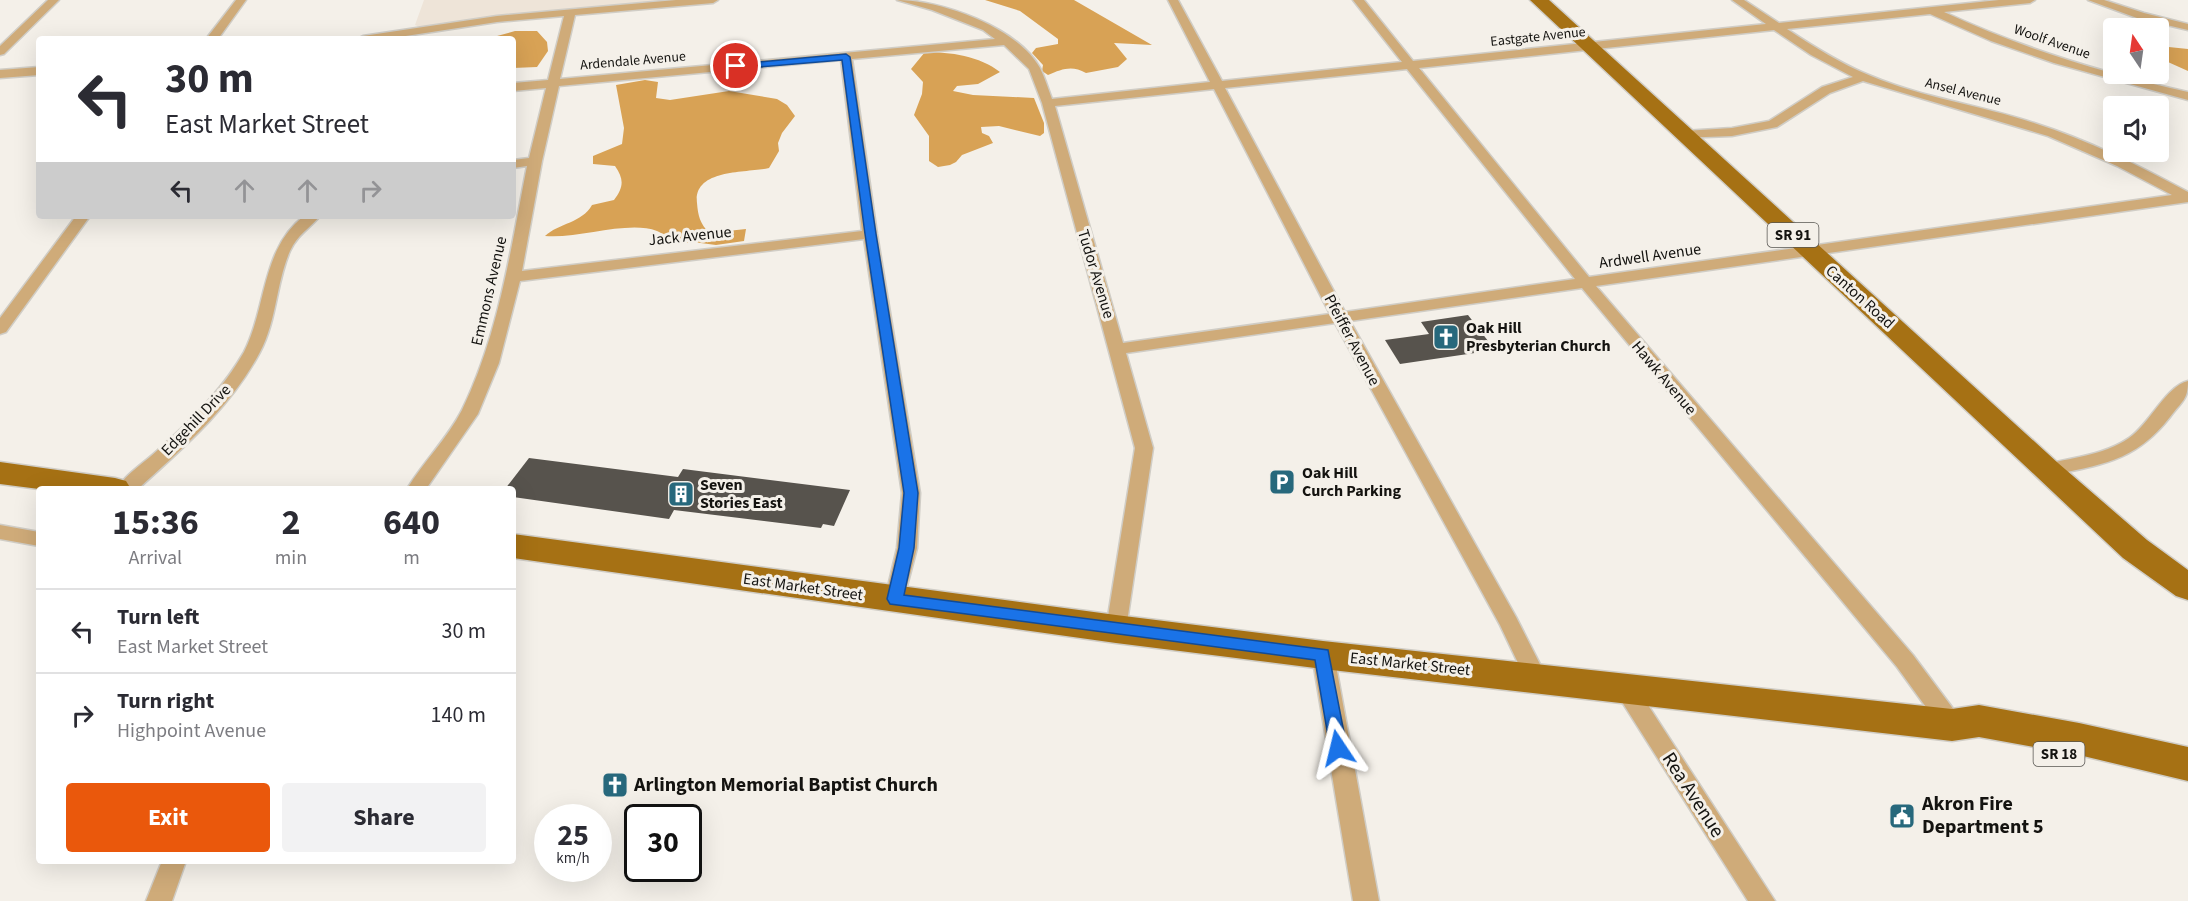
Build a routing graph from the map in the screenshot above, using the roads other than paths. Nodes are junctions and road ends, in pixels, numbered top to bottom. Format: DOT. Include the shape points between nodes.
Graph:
graph roads {
  1 [pos="54,0"];
  2 [pos="241,0"];
  3 [pos="713,0"];
  4 [pos="903,0"];
  5 [pos="1173,0"];
  6 [pos="1358,0"];
  7 [pos="1539,0"];
  8 [pos="1737,0"];
  9 [pos="1913,0"];
  10 [pos="2031,0"];
  11 [pos="2093,0"];
  12 [pos="1931,10"];
  13 [pos="570,13"];
  14 [pos="1778,26"];
  15 [pos="2188,27"];
  16 [pos="214,36"];
  17 [pos="383,36"];
  18 [pos="1007,41"];
  19 [pos="1589,46"];
  20 [pos="0,52"];
  21 [pos="846,57"];
  22 [pos="1412,65"];
  23 [pos="36,71"];
  24 [pos="0,74"];
  25 [pos="1864,77"];
  26 [pos="554,83"];
  27 [pos="1217,85"];
  28 [pos="516,87"];
  29 [pos="2188,96"];
  30 [pos="1048,103"];
  31 [pos="1684,135"];
  32 [pos="536,161"];
  33 [pos="516,164"];
  34 [pos="2188,198"];
  35 [pos="81,219"];
  36 [pos="309,219"];
  37 [pos="870,234"];
  38 [pos="1809,250"];
  39 [pos="513,277"];
  40 [pos="1587,283"];
  41 [pos="1340,318"];
  42 [pos="0,329"];
  43 [pos="1118,349"];
  44 [pos="2188,386"];
  45 [pos="2047,470"];
  46 [pos="0,473"];
  47 [pos="93,486"];
  48 [pos="129,486"];
  49 [pos="418,486"];
  50 [pos="0,532"];
  51 [pos="36,538"];
  52 [pos="516,546"];
  53 [pos="2188,587"];
  54 [pos="895,599"];
  55 [pos="1116,629"];
  56 [pos="1323,655"];
  57 [pos="1536,678"];
  58 [pos="1625,688"];
  59 [pos="1952,725"];
  60 [pos="2188,764"];
  61 [pos="2188,785"];
  62 [pos="173,864"];
  63 [pos="159,901"];
  64 [pos="1366,901"];
  65 [pos="1762,901"];
  1 -- 20 [label="street"];
  2 -- 16 [label="street"];
  3 -- 13 [label="street"];
  4 -- 18 [label="street, Tudor Avenue" via="976,22"];
  5 -- 27 [label="street, Pfeiffer Avenue"];
  6 -- 22 [label="street, Hawk Avenue"];
  7 -- 19 [label="main road, Canton Road / SR 91"];
  8 -- 14 [label="street, Ansel Avenue"];
  9 -- 12 [label="street, Woolf Avenue"];
  10 -- 12 [label="street, Eastgate Avenue"];
  11 -- 15 [label="street"];
  12 -- 14 [label="street, Eastgate Avenue"];
  12 -- 29 [label="street, Woolf Avenue" via="2035,54"];
  13 -- 17 [label="street"];
  13 -- 26 [label="street, Emmons Avenue"];
  14 -- 19 [label="street, Eastgate Avenue"];
  14 -- 25 [label="street, Ansel Avenue" via="1832,62"];
  18 -- 21 [label="street, Ardendale Avenue"];
  18 -- 30 [label="street, Tudor Avenue" via="1031,64"];
  19 -- 22 [label="street, Eastgate Avenue"];
  19 -- 31 [label="main road, Canton Road / SR 91"];
  21 -- 26 [label="street, Ardendale Avenue"];
  21 -- 37 [label="street"];
  22 -- 27 [label="street, Eastgate Avenue"];
  22 -- 40 [label="street, Hawk Avenue"];
  23 -- 24 [label="street"];
  25 -- 31 [label="street" via="1826,90 1773,124 1750,130"];
  25 -- 34 [label="street, Ansel Avenue" via="2068,139 2122,162"];
  26 -- 28 [label="street, Ardendale Avenue"];
  26 -- 32 [label="street, Emmons Avenue"];
  27 -- 30 [label="street, Eastgate Avenue"];
  27 -- 41 [label="street, Pfeiffer Avenue"];
  30 -- 43 [label="street, Tudor Avenue"];
  31 -- 38 [label="main road, Canton Road / SR 91"];
  32 -- 33 [label="street"];
  32 -- 39 [label="street, Emmons Avenue"];
  34 -- 38 [label="street, Ardwell Avenue"];
  35 -- 42 [label="street"];
  36 -- 48 [label="street, Edgehill Drive" via="284,245 260,332 246,363 229,388 183,437"];
  37 -- 39 [label="street, Jack Avenue"];
  37 -- 54 [label="street" via="911,493 907,548"];
  38 -- 40 [label="street, Ardwell Avenue"];
  38 -- 45 [label="main road, Canton Road / SR 91"];
  39 -- 49 [label="street, Emmons Avenue" via="491,363 478,396 451,443"];
  40 -- 41 [label="street, Ardwell Avenue"];
  40 -- 59 [label="street, Hawk Avenue" via="1905,661"];
  41 -- 43 [label="street, Ardwell Avenue"];
  41 -- 57 [label="street, Pfeiffer Avenue"];
  43 -- 55 [label="street, Tudor Avenue" via="1144,448"];
  44 -- 45 [label="street" via="2143,437 2128,447"];
  45 -- 53 [label="main road, Canton Road / SR 91" via="2122,538"];
  46 -- 47 [label="main road"];
  50 -- 51 [label="street"];
  52 -- 54 [label="main road, East Market Street / SR 18"];
  54 -- 55 [label="main road, East Market Street / SR 18"];
  55 -- 56 [label="main road, East Market Street / SR 18"];
  56 -- 57 [label="main road, East Market Street / SR 18"];
  56 -- 64 [label="street"];
  57 -- 58 [label="main road, East Market Street / SR 18"];
  58 -- 59 [label="main road, East Market Street / SR 18"];
  58 -- 65 [label="street, Rea Avenue"];
  59 -- 60 [label="main road, East Market Street / SR 18" via="1979,721"];
  59 -- 61 [label="main road, East Market Street / SR 18" via="1986,738"];
  62 -- 63 [label="street"];
}
